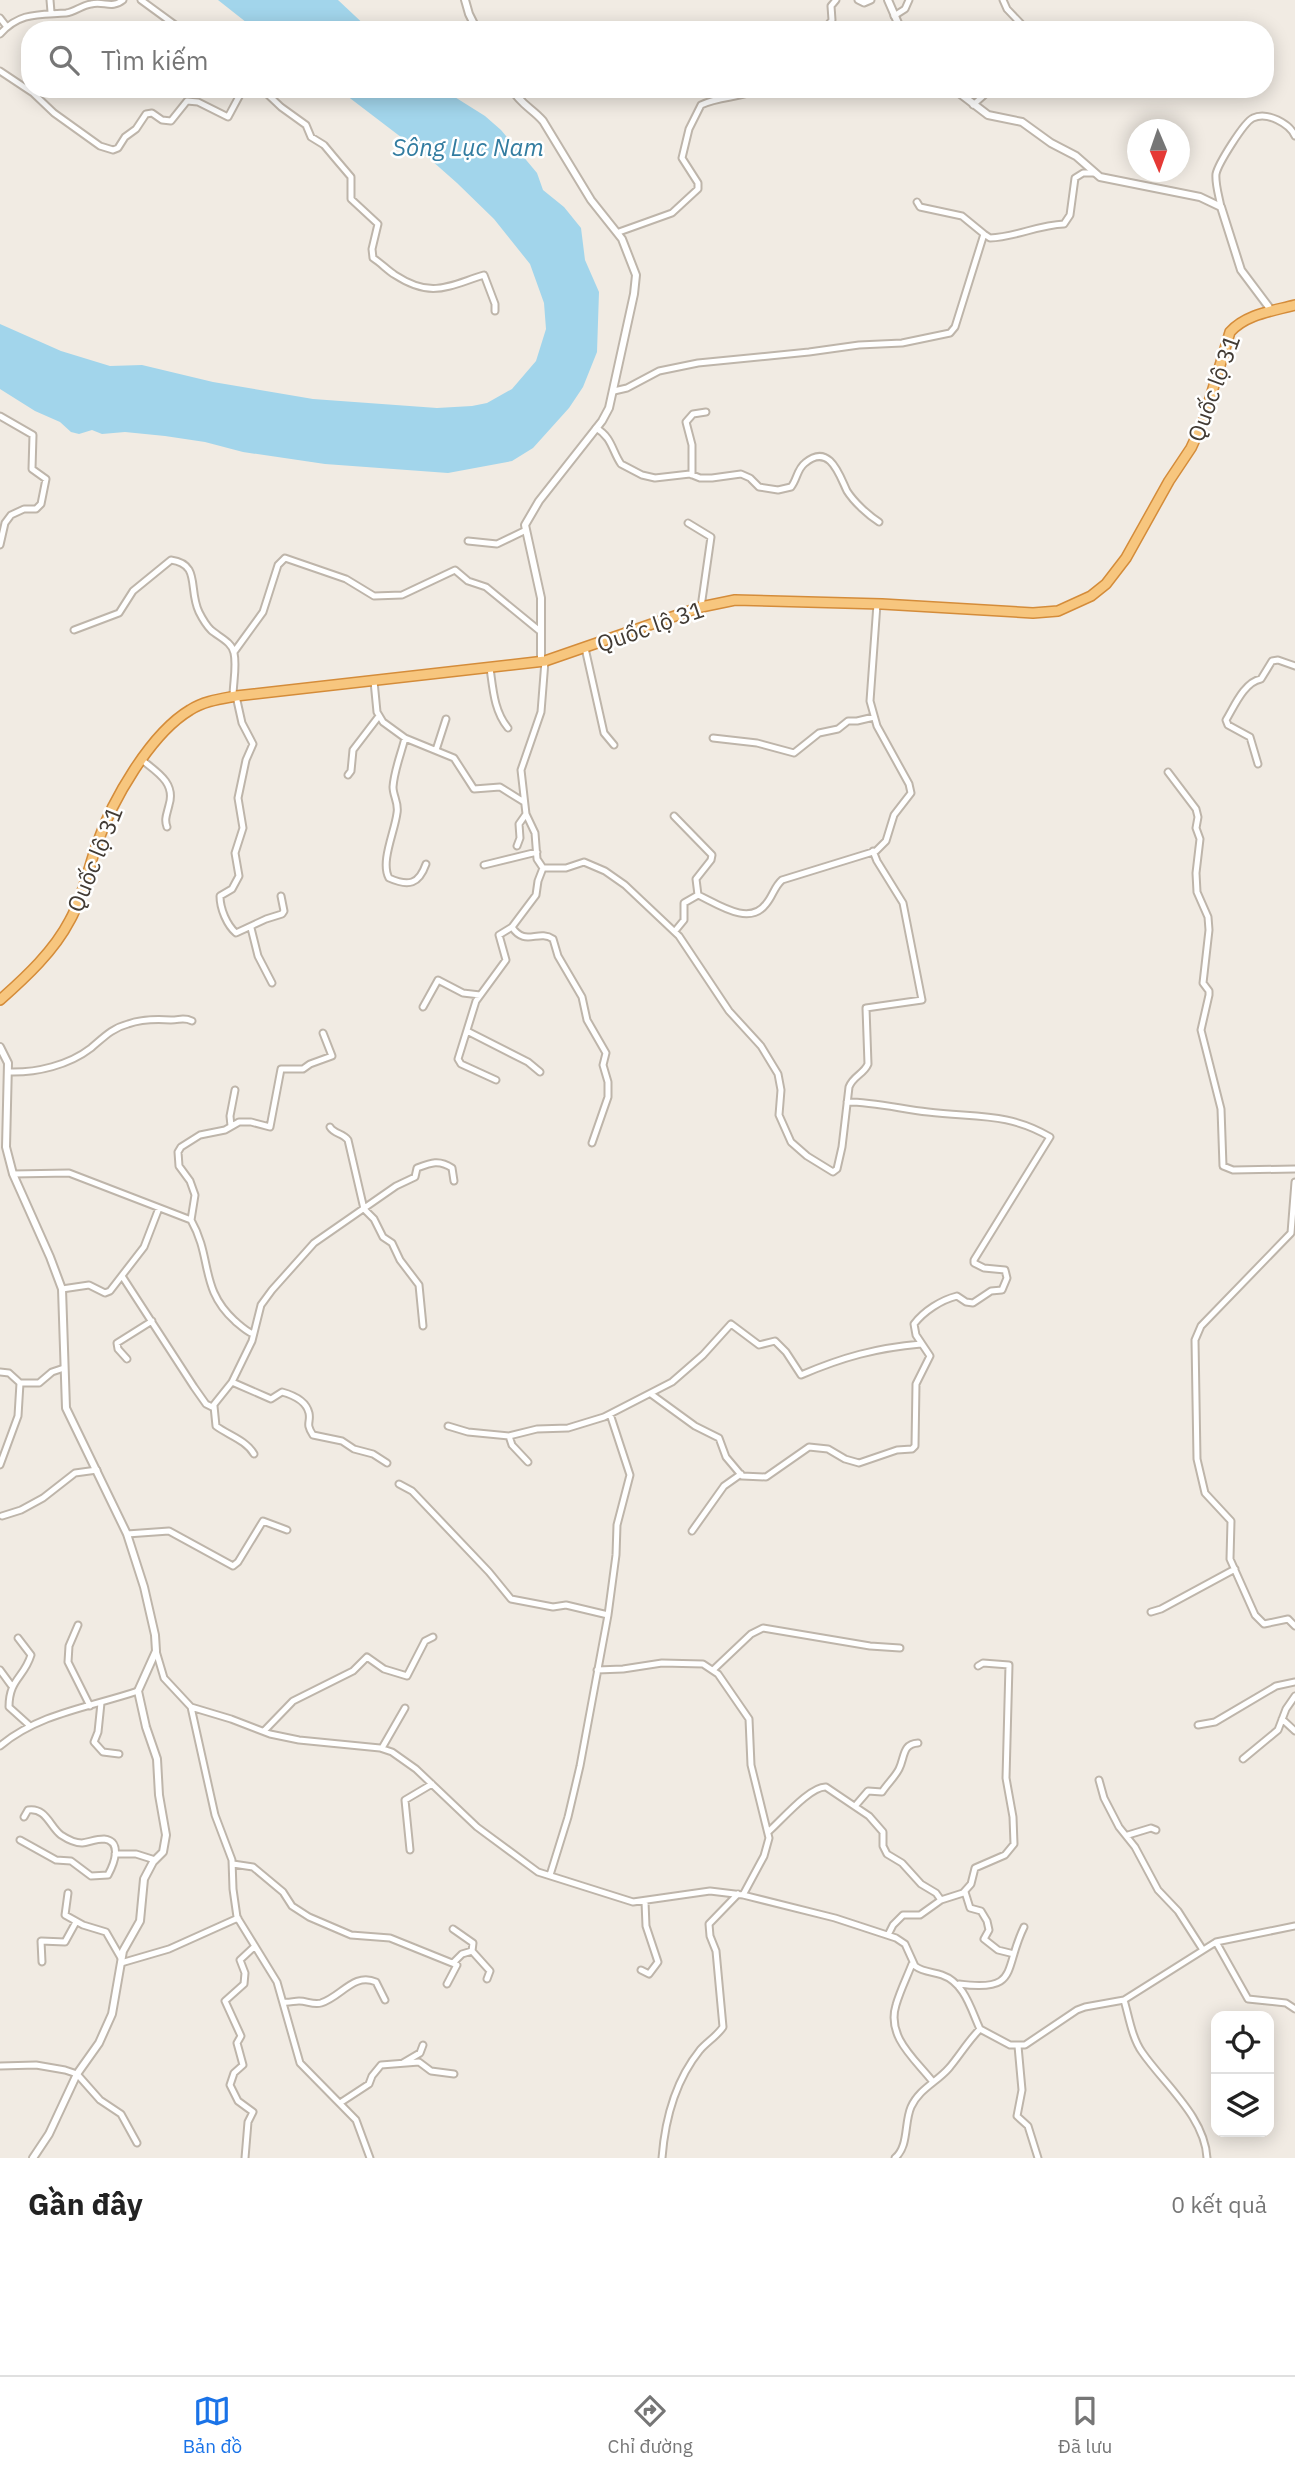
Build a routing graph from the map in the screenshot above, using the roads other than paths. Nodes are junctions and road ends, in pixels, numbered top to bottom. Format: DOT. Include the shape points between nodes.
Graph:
graph roads {
  1 [pos="50,0"];
  2 [pos="123,0"];
  3 [pos="142,0"];
  4 [pos="465,0"];
  5 [pos="836,0"];
  6 [pos="858,0"];
  7 [pos="871,0"];
  8 [pos="888,0"];
  9 [pos="909,0"];
  10 [pos="1003,0"];
  11 [pos="51,12"];
  12 [pos="894,16"];
  13 [pos="0,18"];
  14 [pos="170,21"];
  15 [pos="472,21"];
  16 [pos="831,21"];
  17 [pos="896,21"];
  18 [pos="1018,21"];
  19 [pos="7,27"];
  20 [pos="0,34"];
  21 [pos="0,71"];
  22 [pos="21,85"];
  23 [pos="38,98"];
  24 [pos="238,98"];
  25 [pos="272,98"];
  26 [pos="518,98"];
  27 [pos="732,98"];
  28 [pos="965,98"];
  29 [pos="981,98"];
  30 [pos="973,105"];
  31 [pos="1295,136"];
  32 [pos="1094,173"];
  33 [pos="917,202"];
  34 [pos="1221,207"];
  35 [pos="619,233"];
  36 [pos="984,234"];
  37 [pos="1290,307"];
  38 [pos="1270,310"];
  39 [pos="495,311"];
  40 [pos="614,391"];
  41 [pos="706,412"];
  42 [pos="0,416"];
  43 [pos="596,428"];
  44 [pos="692,475"];
  45 [pos="879,522"];
  46 [pos="688,523"];
  47 [pos="524,531"];
  48 [pos="468,541"];
  49 [pos="0,545"];
  50 [pos="877,604"];
  51 [pos="701,607"];
  52 [pos="74,630"];
  53 [pos="541,632"];
  54 [pos="585,648"];
  55 [pos="234,652"];
  56 [pos="543,661"];
  57 [pos="1295,666"];
  58 [pos="490,668"];
  59 [pos="374,681"];
  60 [pos="234,697"];
  61 [pos="379,716"];
  62 [pos="874,717"];
  63 [pos="446,719"];
  64 [pos="508,728"];
  65 [pos="405,738"];
  66 [pos="713,738"];
  67 [pos="614,745"];
  68 [pos="436,750"];
  69 [pos="142,760"];
  70 [pos="1258,764"];
  71 [pos="1168,772"];
  72 [pos="348,775"];
  73 [pos="524,802"];
  74 [pos="526,814"];
  75 [pos="674,816"];
  76 [pos="167,827"];
  77 [pos="517,846"];
  78 [pos="873,851"];
  79 [pos="537,852"];
  80 [pos="426,864"];
  81 [pos="484,865"];
  82 [pos="543,868"];
  83 [pos="698,895"];
  84 [pos="281,896"];
  85 [pos="512,927"];
  86 [pos="251,928"];
  87 [pos="675,931"];
  88 [pos="272,984"];
  89 [pos="480,995"];
  90 [pos="0,1000"];
  91 [pos="422,1007"];
  92 [pos="192,1021"];
  93 [pos="467,1031"];
  94 [pos="323,1033"];
  95 [pos="0,1047"];
  96 [pos="9,1072"];
  97 [pos="540,1072"];
  98 [pos="496,1080"];
  99 [pos="235,1090"];
  100 [pos="847,1102"];
  101 [pos="231,1126"];
  102 [pos="330,1127"];
  103 [pos="592,1143"];
  104 [pos="1295,1169"];
  105 [pos="13,1174"];
  106 [pos="454,1181"];
  107 [pos="1295,1182"];
  108 [pos="159,1208"];
  109 [pos="364,1209"];
  110 [pos="191,1220"];
  111 [pos="122,1276"];
  112 [pos="62,1289"];
  113 [pos="152,1321"];
  114 [pos="423,1326"];
  115 [pos="253,1334"];
  116 [pos="921,1344"];
  117 [pos="127,1359"];
  118 [pos="64,1368"];
  119 [pos="0,1372"];
  120 [pos="232,1382"];
  121 [pos="20,1383"];
  122 [pos="651,1395"];
  123 [pos="214,1406"];
  124 [pos="610,1414"];
  125 [pos="448,1426"];
  126 [pos="509,1436"];
  127 [pos="254,1454"];
  128 [pos="387,1462"];
  129 [pos="528,1462"];
  130 [pos="0,1465"];
  131 [pos="97,1470"];
  132 [pos="741,1475"];
  133 [pos="399,1484"];
  134 [pos="2,1516"];
  135 [pos="287,1530"];
  136 [pos="692,1531"];
  137 [pos="127,1534"];
  138 [pos="1235,1569"];
  139 [pos="1152,1612"];
  140 [pos="608,1615"];
  141 [pos="78,1625"];
  142 [pos="1295,1626"];
  143 [pos="433,1637"];
  144 [pos="18,1638"];
  145 [pos="900,1648"];
  146 [pos="156,1651"];
  147 [pos="978,1666"];
  148 [pos="0,1670"];
  149 [pos="597,1670"];
  150 [pos="713,1670"];
  151 [pos="1295,1682"];
  152 [pos="11,1685"];
  153 [pos="138,1691"];
  154 [pos="1295,1696"];
  155 [pos="101,1703"];
  156 [pos="90,1706"];
  157 [pos="191,1707"];
  158 [pos="405,1709"];
  159 [pos="1282,1719"];
  160 [pos="29,1725"];
  161 [pos="1198,1725"];
  162 [pos="264,1731"];
  163 [pos="1295,1731"];
  164 [pos="918,1743"];
  165 [pos="0,1746"];
  166 [pos="382,1748"];
  167 [pos="119,1754"];
  168 [pos="1243,1759"];
  169 [pos="1100,1780"];
  170 [pos="432,1784"];
  171 [pos="856,1805"];
  172 [pos="24,1817"];
  173 [pos="1156,1830"];
  174 [pos="768,1832"];
  175 [pos="1128,1835"];
  176 [pos="20,1840"];
  177 [pos="410,1850"];
  178 [pos="115,1854"];
  179 [pos="155,1860"];
  180 [pos="233,1864"];
  181 [pos="550,1875"];
  182 [pos="965,1892"];
  183 [pos="68,1893"];
  184 [pos="741,1894"];
  185 [pos="941,1900"];
  186 [pos="645,1902"];
  187 [pos="238,1919"];
  188 [pos="76,1922"];
  189 [pos="1295,1926"];
  190 [pos="1024,1927"];
  191 [pos="453,1929"];
  192 [pos="888,1935"];
  193 [pos="1216,1942"];
  194 [pos="255,1946"];
  195 [pos="1203,1950"];
  196 [pos="472,1951"];
  197 [pos="1014,1954"];
  198 [pos="121,1960"];
  199 [pos="42,1962"];
  200 [pos="453,1963"];
  201 [pos="912,1964"];
  202 [pos="641,1970"];
  203 [pos="487,1979"];
  204 [pos="447,1984"];
  205 [pos="959,1987"];
  206 [pos="385,2000"];
  207 [pos="1124,2000"];
  208 [pos="282,2002"];
  209 [pos="1295,2009"];
  210 [pos="980,2029"];
  211 [pos="424,2045"];
  212 [pos="1018,2046"];
  213 [pos="403,2064"];
  214 [pos="0,2066"];
  215 [pos="77,2074"];
  216 [pos="454,2074"];
  217 [pos="933,2082"];
  218 [pos="340,2103"];
  219 [pos="137,2143"];
  220 [pos="33,2158"];
  221 [pos="245,2158"];
  222 [pos="370,2158"];
  223 [pos="662,2158"];
  224 [pos="895,2158"];
  225 [pos="1038,2158"];
  226 [pos="1207,2158"];
  1 -- 11 [label="street"];
  2 -- 11 [label="street" via="68,13"];
  3 -- 14 [label="street"];
  4 -- 15 [label="street"];
  5 -- 16 [label="street" via="831,6"];
  6 -- 7 [label="street"];
  8 -- 12 [label="street"];
  9 -- 12 [label="street"];
  10 -- 18 [label="street"];
  11 -- 19 [label="street" via="22,17"];
  12 -- 17 [label="street"];
  13 -- 19 [label="street"];
  19 -- 20 [label="street"];
  21 -- 22 [label="street"];
  23 -- 24 [label="street" via="111,150 136,130 146,114 171,121 187,101 228,117"];
  25 -- 39 [label="street" via="306,125 311,137 324,145 351,177 351,199 378,222 373,258 406,282 429,288 449,288 484,275"];
  26 -- 35 [label="street" via="543,121 591,200"];
  27 -- 35 [label="street" via="701,105 689,129 682,158 698,189 671,213"];
  28 -- 30 [label="street"];
  29 -- 30 [label="street"];
  30 -- 32 [label="street" via="995,118 1022,122"];
  31 -- 34 [label="street" via="1288,124 1259,117 1250,120 1218,168"];
  32 -- 34 [label="street" via="1108,180 1200,197"];
  32 -- 36 [label="street" via="1075,178 1070,215 1064,224 1004,237"];
  33 -- 36 [label="street" via="920,207 962,216"];
  34 -- 38 [label="street" via="1241,270"];
  35 -- 40 [label="street" via="634,266 636,284"];
  36 -- 40 [label="street" via="955,327 947,334 902,343 698,363 659,371"];
  37 -- 38 [label="highway, Quốc lộ 31"];
  38 -- 50 [label="highway, Quốc lộ 31" via="1230,332 1191,449 1126,558 1091,596 1045,613"];
  40 -- 43 [label="street"];
  41 -- 44 [label="street" via="693,414 686,422 693,451"];
  42 -- 49 [label="street" via="33,435 33,470 47,482 40,506 8,519"];
  43 -- 44 [label="street" via="605,433 619,462 630,470 655,478"];
  43 -- 47 [label="street" via="533,509"];
  44 -- 45 [label="street" via="741,474 759,488 778,490 791,487 805,463 820,458 837,467 849,493"];
  46 -- 51 [label="street" via="711,537"];
  47 -- 48 [label="street" via="497,544"];
  47 -- 53 [label="street" via="540,593"];
  50 -- 51 [label="highway, Quốc lộ 31" via="750,599"];
  50 -- 62 [label="street" via="871,680"];
  51 -- 54 [label="highway, Quốc lộ 31"];
  52 -- 55 [label="street" via="119,613 133,590 171,560 189,567 199,613"];
  53 -- 55 [label="street" via="485,587 455,570 402,595 374,596 346,579 285,558 278,565 263,612"];
  53 -- 56 [label="street"];
  54 -- 56 [label="highway, Quốc lộ 31"];
  54 -- 67 [label="street" via="604,733"];
  55 -- 60 [label="street"];
  56 -- 58 [label="highway, Quốc lộ 31"];
  56 -- 73 [label="street" via="541,712 522,766"];
  57 -- 70 [label="street" via="1272,661 1226,720 1250,737"];
  58 -- 59 [label="highway, Quốc lộ 31"];
  58 -- 64 [label="street" via="499,717"];
  59 -- 60 [label="highway, Quốc lộ 31"];
  59 -- 61 [label="street"];
  60 -- 69 [label="highway, Quốc lộ 31" via="190,710 162,734"];
  60 -- 86 [label="street" via="253,744 238,797 243,828 235,853 239,876 219,901 235,933"];
  61 -- 65 [label="street"];
  61 -- 72 [label="street" via="353,750"];
  62 -- 66 [label="street" via="848,720 838,729 819,733 794,753"];
  62 -- 78 [label="street" via="911,793 894,815 887,841"];
  63 -- 68 [label="street"];
  65 -- 68 [label="street"];
  65 -- 80 [label="street" via="394,782 398,810 386,872 397,881 417,880"];
  68 -- 73 [label="street" via="457,760 474,789 500,787"];
  69 -- 76 [label="street" via="169,786"];
  69 -- 90 [label="highway, Quốc lộ 31" via="109,815 66,927 32,970"];
  71 -- 104 [label="street" via="1198,817 1196,887 1209,930 1203,984 1209,995 1201,1030 1221,1109 1223,1166 1233,1170"];
  73 -- 74 [label="street"];
  74 -- 77 [label="street" via="519,824"];
  74 -- 79 [label="street"];
  75 -- 83 [label="street" via="712,855 695,879"];
  78 -- 83 [label="street" via="782,880 764,906 753,912 736,912"];
  78 -- 100 [label="street" via="903,903 922,1000 866,1008 868,1064 851,1080"];
  79 -- 81 [label="street"];
  79 -- 82 [label="street"];
  82 -- 85 [label="street" via="536,895"];
  82 -- 87 [label="street" via="584,862 601,869"];
  83 -- 87 [label="street" via="684,903 684,920"];
  84 -- 86 [label="street" via="283,913"];
  85 -- 89 [label="street" via="499,935 505,962"];
  85 -- 103 [label="street" via="526,937 551,937 582,997 587,1020 605,1049 608,1097"];
  86 -- 88 [label="street"];
  87 -- 100 [label="street" via="775,1069 781,1084 780,1118 791,1142 830,1171 838,1166"];
  89 -- 91 [label="street" via="438,980"];
  89 -- 93 [label="street"];
  92 -- 96 [label="street" via="162,1018 130,1023 58,1066"];
  93 -- 97 [label="street"];
  93 -- 98 [label="street" via="459,1062"];
  94 -- 101 [label="street" via="332,1056 303,1069 281,1069 271,1126 243,1122"];
  95 -- 96 [label="street"];
  96 -- 105 [label="street" via="6,1147"];
  99 -- 101 [label="street"];
  100 -- 116 [label="street" via="1008,1119 1050,1137 974,1260 982,1267 1005,1270 1004,1288 976,1303 955,1297 926,1311 915,1324"];
  101 -- 110 [label="street" via="200,1135 179,1150 178,1166 194,1191"];
  102 -- 109 [label="street" via="348,1140"];
  105 -- 108 [label="street" via="69,1173"];
  105 -- 112 [label="street"];
  106 -- 109 [label="street" via="450,1167 432,1163 417,1168 415,1177"];
  107 -- 138 [label="street" via="1291,1233 1196,1336 1198,1467 1205,1493 1231,1522 1229,1551"];
  108 -- 110 [label="street"];
  108 -- 111 [label="street" via="144,1247"];
  109 -- 114 [label="street" via="419,1285"];
  109 -- 115 [label="street" via="304,1254 266,1298"];
  110 -- 115 [label="street" via="216,1300"];
  111 -- 112 [label="street" via="107,1293 89,1285"];
  111 -- 113 [label="street"];
  112 -- 118 [label="street"];
  113 -- 117 [label="street" via="117,1343"];
  113 -- 123 [label="street" via="206,1404"];
  115 -- 120 [label="street"];
  116 -- 122 [label="street" via="861,1352 801,1375 775,1341 759,1345 731,1324 684,1372"];
  116 -- 132 [label="street" via="930,1356 916,1384 913,1448 859,1464 828,1449 809,1447 766,1477"];
  118 -- 121 [label="street" via="41,1382"];
  118 -- 131 [label="street" via="67,1411"];
  119 -- 121 [label="street"];
  120 -- 123 [label="street"];
  120 -- 128 [label="street" via="271,1399 282,1392 294,1396 304,1403 313,1435 342,1441"];
  121 -- 130 [label="street" via="20,1409"];
  122 -- 124 [label="street"];
  122 -- 132 [label="street" via="719,1438 726,1457"];
  123 -- 127 [label="street" via="216,1426"];
  124 -- 126 [label="street" via="568,1428"];
  124 -- 140 [label="street" via="631,1473 617,1525"];
  125 -- 126 [label="street"];
  126 -- 129 [label="street"];
  131 -- 134 [label="street" via="75,1473 43,1498"];
  131 -- 137 [label="street"];
  132 -- 136 [label="street" via="724,1486"];
  133 -- 140 [label="street" via="412,1490 511,1599"];
  135 -- 137 [label="street" via="263,1521 233,1566 169,1531"];
  137 -- 146 [label="street" via="144,1587"];
  138 -- 139 [label="street"];
  138 -- 142 [label="street" via="1259,1621 1288,1619"];
  140 -- 149 [label="street"];
  141 -- 156 [label="street" via="68,1661"];
  143 -- 162 [label="street" via="425,1641 409,1675 393,1673 367,1657 357,1669 293,1701"];
  144 -- 152 [label="street" via="31,1655"];
  145 -- 150 [label="street" via="763,1628"];
  146 -- 153 [label="street"];
  146 -- 157 [label="street" via="164,1678"];
  147 -- 182 [label="street" via="1009,1665 1006,1778 1014,1841 1005,1855 975,1868"];
  148 -- 152 [label="street"];
  149 -- 150 [label="street" via="662,1663 701,1663"];
  149 -- 181 [label="street" via="576,1786"];
  150 -- 174 [label="street" via="750,1723 751,1760"];
  151 -- 161 [label="street" via="1276,1686 1215,1723"];
  152 -- 160 [label="street" via="9,1707"];
  153 -- 155 [label="street"];
  153 -- 179 [label="street" via="158,1764 166,1835 163,1852"];
  154 -- 159 [label="street"];
  155 -- 156 [label="street"];
  155 -- 167 [label="street" via="94,1742 103,1752"];
  156 -- 160 [label="street"];
  157 -- 162 [label="street"];
  157 -- 180 [label="street" via="215,1815"];
  158 -- 166 [label="street"];
  159 -- 163 [label="street"];
  159 -- 168 [label="street" via="1278,1730"];
  160 -- 165 [label="street"];
  162 -- 166 [label="street" via="299,1740"];
  164 -- 171 [label="street" via="905,1749 899,1770 882,1792 868,1791"];
  166 -- 170 [label="street" via="402,1758"];
  169 -- 175 [label="street" via="1104,1798"];
  170 -- 177 [label="street" via="405,1800"];
  170 -- 181 [label="street" via="477,1827 531,1868"];
  171 -- 174 [label="street" via="821,1786"];
  171 -- 185 [label="street" via="883,1832 887,1854"];
  172 -- 178 [label="street" via="28,1810 36,1810 64,1837 82,1843 109,1840 116,1847"];
  173 -- 175 [label="street"];
  174 -- 184 [label="street" via="766,1850"];
  175 -- 195 [label="street" via="1158,1890"];
  176 -- 178 [label="street" via="56,1860 71,1861 91,1876 108,1875"];
  178 -- 179 [label="street"];
  179 -- 198 [label="street" via="142,1885 140,1921"];
  180 -- 187 [label="street"];
  180 -- 200 [label="street" via="253,1867 309,1917 351,1935 390,1938"];
  181 -- 186 [label="street" via="624,1900"];
  182 -- 185 [label="street"];
  182 -- 197 [label="street" via="970,1908 981,1911 987,1921 984,1939 998,1950"];
  183 -- 188 [label="street" via="65,1915"];
  184 -- 186 [label="street" via="710,1891"];
  184 -- 192 [label="street"];
  184 -- 223 [label="street" via="709,1924 723,2027 702,2048 678,2086 664,2132"];
  185 -- 192 [label="street" via="920,1915 903,1915"];
  186 -- 202 [label="street" via="646,1926 658,1962 650,1973"];
  187 -- 194 [label="street"];
  187 -- 198 [label="street" via="169,1949"];
  188 -- 198 [label="street" via="108,1934"];
  188 -- 199 [label="street" via="65,1942 41,1941"];
  189 -- 193 [label="street"];
  190 -- 197 [label="street"];
  191 -- 196 [label="street" via="473,1943"];
  192 -- 201 [label="street" via="905,1944"];
  193 -- 195 [label="street"];
  193 -- 209 [label="street" via="1248,1999 1286,2003"];
  194 -- 208 [label="street" via="275,1979"];
  194 -- 221 [label="street" via="240,1960 244,1984 225,2001 241,2036 237,2043 243,2065 230,2085 240,2104 253,2112"];
  195 -- 207 [label="street"];
  196 -- 200 [label="street"];
  196 -- 203 [label="street" via="490,1971"];
  197 -- 205 [label="street" via="1004,1979 985,1987"];
  198 -- 215 [label="street" via="115,2006 95,2051"];
  200 -- 204 [label="street" via="458,1966"];
  201 -- 205 [label="street"];
  201 -- 217 [label="street" via="896,2005 895,2028"];
  205 -- 210 [label="street"];
  206 -- 208 [label="street" via="376,1982 369,1980 351,1983 319,2004"];
  207 -- 212 [label="street" via="1085,2007"];
  207 -- 226 [label="street" via="1140,2049 1198,2126"];
  208 -- 218 [label="street" via="300,2063"];
  210 -- 212 [label="street"];
  210 -- 217 [label="street"];
  211 -- 213 [label="street"];
  212 -- 225 [label="street" via="1022,2090 1017,2116 1028,2126"];
  213 -- 216 [label="street" via="419,2062 430,2071"];
  213 -- 218 [label="street" via="379,2066 369,2084"];
  214 -- 215 [label="street" via="36,2065"];
  215 -- 219 [label="street" via="100,2100 121,2114"];
  215 -- 220 [label="street"];
  217 -- 224 [label="street" via="910,2109 903,2147"];
  218 -- 222 [label="street" via="356,2120"];
}
